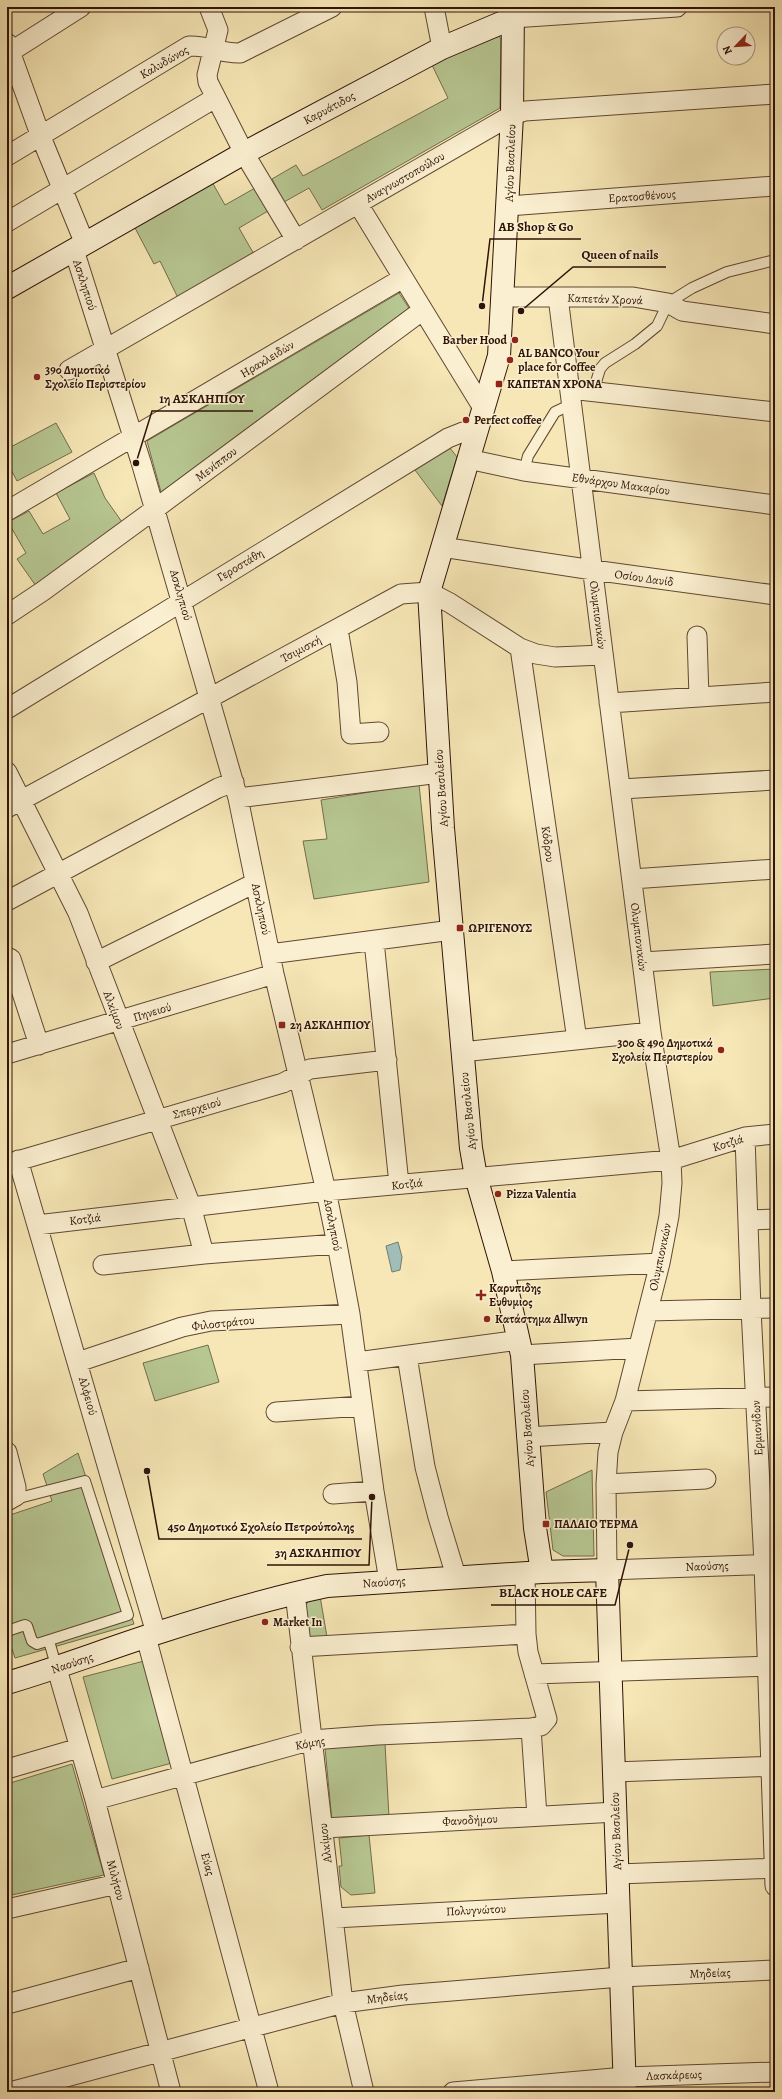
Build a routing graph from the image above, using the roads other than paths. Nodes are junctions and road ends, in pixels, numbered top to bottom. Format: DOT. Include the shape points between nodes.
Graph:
graph roads {
  1 [pos="81,7"];
  2 [pos="209,7"];
  3 [pos="332,7"];
  4 [pos="434,7"];
  5 [pos="677,7"];
  6 [pos="513,13"];
  7 [pos="442,48"];
  8 [pos="215,49"];
  9 [pos="8,50"];
  10 [pos="775,94"];
  11 [pos="215,98"];
  12 [pos="512,115"];
  13 [pos="41,137"];
  14 [pos="244,153"];
  15 [pos="7,156"];
  16 [pos="775,186"];
  17 [pos="62,189"];
  18 [pos="358,204"];
  19 [pos="508,206"];
  20 [pos="7,222"];
  21 [pos="296,240"];
  22 [pos="79,247"];
  23 [pos="775,260"];
  24 [pos="403,278"];
  25 [pos="7,288"];
  26 [pos="503,297"];
  27 [pos="558,297"];
  28 [pos="668,304"];
  29 [pos="423,310"];
  30 [pos="775,324"];
  31 [pos="106,348"];
  32 [pos="69,370"];
  33 [pos="593,392"];
  34 [pos="571,396"];
  35 [pos="483,408"];
  36 [pos="775,412"];
  37 [pos="477,430"];
  38 [pos="133,438"];
  39 [pos="468,459"];
  40 [pos="524,471"];
  41 [pos="581,479"];
  42 [pos="775,505"];
  43 [pos="155,510"];
  44 [pos="7,511"];
  45 [pos="442,547"];
  46 [pos="593,570"];
  47 [pos="429,592"];
  48 [pos="775,595"];
  49 [pos="182,601"];
  50 [pos="7,615"];
  51 [pos="338,629"];
  52 [pos="697,636"];
  53 [pos="520,648"];
  54 [pos="603,655"];
  55 [pos="775,692"];
  56 [pos="210,697"];
  57 [pos="699,697"];
  58 [pos="609,702"];
  59 [pos="7,709"];
  60 [pos="378,732"];
  61 [pos="7,772"];
  62 [pos="440,773"];
  63 [pos="775,780"];
  64 [pos="621,789"];
  65 [pos="236,790"];
  66 [pos="14,805"];
  67 [pos="775,869"];
  68 [pos="59,873"];
  69 [pos="632,879"];
  70 [pos="255,883"];
  71 [pos="7,901"];
  72 [pos="452,930"];
  73 [pos="374,941"];
  74 [pos="270,954"];
  75 [pos="775,954"];
  76 [pos="7,957"];
  77 [pos="96,962"];
  78 [pos="642,962"];
  79 [pos="274,974"];
  80 [pos="119,1022"];
  81 [pos="651,1032"];
  82 [pos="577,1040"];
  83 [pos="39,1045"];
  84 [pos="462,1052"];
  85 [pos="7,1054"];
  86 [pos="387,1060"];
  87 [pos="299,1074"];
  88 [pos="157,1120"];
  89 [pos="775,1134"];
  90 [pos="745,1137"];
  91 [pos="671,1160"];
  92 [pos="13,1162"];
  93 [pos="476,1177"];
  94 [pos="399,1184"];
  95 [pos="326,1191"];
  96 [pos="191,1206"];
  97 [pos="775,1219"];
  98 [pos="749,1220"];
  99 [pos="37,1225"];
  100 [pos="337,1244"];
  101 [pos="204,1254"];
  102 [pos="660,1263"];
  103 [pos="103,1265"];
  104 [pos="503,1271"];
  105 [pos="775,1308"];
  106 [pos="751,1309"];
  107 [pos="648,1311"];
  108 [pos="350,1314"];
  109 [pos="520,1347"];
  110 [pos="638,1348"];
  111 [pos="407,1356"];
  112 [pos="78,1362"];
  113 [pos="357,1362"];
  114 [pos="775,1397"];
  115 [pos="756,1398"];
  116 [pos="625,1401"];
  117 [pos="362,1406"];
  118 [pos="276,1412"];
  119 [pos="612,1432"];
  120 [pos="527,1437"];
  121 [pos="7,1452"];
  122 [pos="706,1479"];
  123 [pos="606,1484"];
  124 [pos="374,1491"];
  125 [pos="333,1494"];
  126 [pos="11,1499"];
  127 [pos="770,1564"];
  128 [pos="607,1570"];
  129 [pos="533,1572"];
  130 [pos="456,1576"];
  131 [pos="389,1581"];
  132 [pos="295,1593"];
  133 [pos="7,1631"];
  134 [pos="526,1634"];
  135 [pos="151,1635"];
  136 [pos="49,1641"];
  137 [pos="300,1647"];
  138 [pos="771,1666"];
  139 [pos="57,1669"];
  140 [pos="610,1671"];
  141 [pos="534,1674"];
  142 [pos="7,1683"];
  143 [pos="531,1728"];
  144 [pos="312,1740"];
  145 [pos="79,1748"];
  146 [pos="8,1764"];
  147 [pos="773,1766"];
  148 [pos="614,1772"];
  149 [pos="184,1776"];
  150 [pos="95,1800"];
  151 [pos="616,1812"];
  152 [pos="537,1816"];
  153 [pos="324,1828"];
  154 [pos="775,1868"];
  155 [pos="618,1874"];
  156 [pos="117,1884"];
  157 [pos="775,1886"];
  158 [pos="619,1903"];
  159 [pos="7,1909"];
  160 [pos="334,1918"];
  161 [pos="139,1968"];
  162 [pos="775,1970"];
  163 [pos="621,1977"];
  164 [pos="343,2003"];
  165 [pos="7,2004"];
  166 [pos="252,2028"];
  167 [pos="161,2052"];
  168 [pos="775,2072"];
  169 [pos="625,2084"];
  170 [pos="46,2087"];
  171 [pos="10,2092"];
  172 [pos="171,2092"];
  173 [pos="269,2092"];
  174 [pos="364,2092"];
  175 [pos="453,2092"];
  1 -- 9 [label="street"];
  2 -- 8 [label="street" via="218,30"];
  3 -- 8 [label="street, Καλυδώνος" via="240,52"];
  4 -- 7 [label="street"];
  5 -- 6 [label="street, Καρυάτιδος"];
  6 -- 7 [label="street, Καρυάτιδος"];
  6 -- 12 [label="street, Αγίου Βασιλείου"];
  7 -- 14 [label="street, Καρυάτιδος"];
  8 -- 11 [label="street" via="207,75"];
  8 -- 13 [label="street, Καλυδώνος" via="201,45 189,46"];
  9 -- 13 [label="street, Ασκληπιού"];
  10 -- 12 [label="street, Αναγνωστοπούλου" via="524,111"];
  11 -- 14 [label="street"];
  11 -- 17 [label="street"];
  12 -- 18 [label="street, Αναγνωστοπούλου"];
  12 -- 19 [label="street, Αγίου Βασιλείου"];
  13 -- 15 [label="street, Καλυδώνος"];
  13 -- 17 [label="street, Ασκληπιού"];
  14 -- 21 [label="street"];
  14 -- 22 [label="street, Καρυάτιδος"];
  16 -- 19 [label="street, Ερατοσθένους"];
  17 -- 20 [label="street"];
  17 -- 22 [label="street, Ασκληπιού"];
  18 -- 21 [label="street, Αναγνωστοπούλου"];
  18 -- 24 [label="street"];
  19 -- 26 [label="street, Αγίου Βασιλείου"];
  21 -- 31 [label="street, Αναγνωστοπούλου"];
  22 -- 25 [label="street, Καρυάτιδος"];
  22 -- 31 [label="street, Ασκληπιού"];
  23 -- 28 [label="lane" via="727,272 692,288"];
  24 -- 29 [label="street"];
  24 -- 38 [label="street, Ηρακλειδών"];
  26 -- 27 [label="street, Καπετάν Χρονά"];
  26 -- 35 [label="street, Αγίου Βασιλείου" via="499,356"];
  27 -- 28 [label="street, Καπετάν Χρονά" via="633,297"];
  27 -- 34 [label="street, Ολυμπιονικών"];
  28 -- 30 [label="street, Καπετάν Χρονά" via="682,311"];
  28 -- 33 [label="lane" via="657,326 605,363 600,369"];
  29 -- 35 [label="street"];
  29 -- 43 [label="street, Μενίππου"];
  31 -- 32 [label="street, Αναγνωστοπούλου"];
  31 -- 38 [label="street, Ασκληπιού"];
  33 -- 34 [label="street"];
  33 -- 36 [label="street"];
  34 -- 40 [label="lane" via="555,412 528,456"];
  34 -- 41 [label="street, Ολυμπιονικών"];
  35 -- 37 [label="street, Αγίου Βασιλείου"];
  37 -- 39 [label="street, Αγίου Βασιλείου"];
  37 -- 49 [label="street, Γεροστάθη" via="448,438"];
  38 -- 43 [label="street, Ασκληπιού"];
  38 -- 44 [label="street, Ηρακλειδών"];
  39 -- 40 [label="street, Εθνάρχου Μακαρίου"];
  39 -- 45 [label="street, Αγίου Βασιλείου"];
  40 -- 41 [label="street, Εθνάρχου Μακαρίου"];
  41 -- 42 [label="street, Εθνάρχου Μακαρίου"];
  41 -- 46 [label="street, Ολυμπιονικών"];
  43 -- 49 [label="street, Ασκληπιού"];
  43 -- 50 [label="street, Μενίππου"];
  45 -- 46 [label="street, Οσίου Δαυίδ"];
  45 -- 47 [label="street, Αγίου Βασιλείου"];
  46 -- 48 [label="street, Οσίου Δαυίδ"];
  46 -- 54 [label="street, Ολυμπιονικών"];
  47 -- 51 [label="street, Τσιμισκή" via="402,594"];
  47 -- 53 [label="street"];
  47 -- 62 [label="street, Αγίου Βασιλείου"];
  49 -- 56 [label="street, Ασκληπιού"];
  49 -- 59 [label="street, Γεροστάθη"];
  51 -- 56 [label="street, Τσιμισκή"];
  51 -- 60 [label="street" via="347,682 351,734"];
  52 -- 57 [label="street"];
  53 -- 54 [label="street" via="555,657"];
  53 -- 82 [label="street, Κόδρου"];
  54 -- 58 [label="street, Ολυμπιονικών"];
  55 -- 57 [label="street"];
  56 -- 65 [label="street, Ασκληπιού"];
  56 -- 66 [label="street, Τσιμισκή"];
  57 -- 58 [label="street"];
  58 -- 64 [label="street, Ολυμπιονικών"];
  61 -- 66 [label="street, Αλκίμου"];
  62 -- 65 [label="street"];
  62 -- 72 [label="street, Αγίου Βασιλείου"];
  63 -- 64 [label="street"];
  64 -- 69 [label="street, Ολυμπιονικών"];
  65 -- 68 [label="street" via="218,788"];
  65 -- 70 [label="street, Ασκληπιού"];
  66 -- 68 [label="street, Αλκίμου"];
  67 -- 69 [label="street"];
  68 -- 71 [label="street"];
  68 -- 77 [label="street, Αλκίμου" via="78,913"];
  69 -- 78 [label="street, Ολυμπιονικών"];
  70 -- 74 [label="street, Ασκληπιού"];
  70 -- 77 [label="street"];
  72 -- 73 [label="street"];
  72 -- 84 [label="street, Αγίου Βασιλείου"];
  73 -- 74 [label="street"];
  73 -- 86 [label="street"];
  74 -- 79 [label="street, Ασκληπιού"];
  75 -- 78 [label="street"];
  76 -- 83 [label="street" via="11,959"];
  77 -- 80 [label="street, Αλκίμου"];
  78 -- 81 [label="street, Ολυμπιονικών"];
  79 -- 80 [label="street, Πηνειού"];
  79 -- 87 [label="street, Ασκληπιού"];
  80 -- 83 [label="street, Πηνειού"];
  80 -- 88 [label="street, Αλκίμου"];
  81 -- 82 [label="street"];
  81 -- 91 [label="street, Ολυμπιονικών"];
  82 -- 84 [label="street"];
  83 -- 85 [label="street, Πηνειού"];
  84 -- 93 [label="street, Αγίου Βασιλείου"];
  86 -- 87 [label="street, Σπερχειού" via="310,1069"];
  86 -- 94 [label="street"];
  87 -- 88 [label="street, Σπερχειού" via="283,1083"];
  87 -- 95 [label="street, Ασκληπιού"];
  88 -- 92 [label="street, Σπερχειού"];
  88 -- 96 [label="street, Αλκίμου"];
  89 -- 90 [label="street, Κοτζιά"];
  90 -- 91 [label="street, Κοτζιά"];
  90 -- 98 [label="street, Ερμιονίδων"];
  91 -- 93 [label="street, Κοτζιά"];
  91 -- 102 [label="street, Ολυμπιονικών" via="669,1216"];
  92 -- 99 [label="street, Αλφειού"];
  93 -- 94 [label="street, Κοτζιά"];
  93 -- 104 [label="street, Αγίου Βασιλείου"];
  94 -- 95 [label="street, Κοτζιά"];
  95 -- 96 [label="street, Κοτζιά"];
  95 -- 100 [label="street, Ασκληπιού"];
  96 -- 99 [label="street, Κοτζιά"];
  96 -- 101 [label="street, Αλκίμου"];
  97 -- 98 [label="street"];
  98 -- 106 [label="street, Ερμιονίδων"];
  99 -- 112 [label="street, Αλφειού"];
  100 -- 101 [label="street"];
  100 -- 108 [label="street, Ασκληπιού"];
  101 -- 103 [label="street"];
  102 -- 104 [label="street"];
  102 -- 107 [label="street, Ολυμπιονικών"];
  104 -- 109 [label="street, Αγίου Βασιλείου"];
  105 -- 106 [label="street"];
  106 -- 107 [label="street"];
  106 -- 115 [label="street, Ερμιονίδων"];
  107 -- 110 [label="street, Ολυμπιονικών"];
  108 -- 112 [label="street, Φιλοστράτου" via="211,1321 182,1327"];
  108 -- 113 [label="street, Ασκληπιού"];
  109 -- 110 [label="street"];
  109 -- 111 [label="street"];
  109 -- 120 [label="street, Αγίου Βασιλείου"];
  110 -- 116 [label="street, Ολυμπιονικών"];
  111 -- 113 [label="street"];
  111 -- 130 [label="street" via="424,1467"];
  112 -- 135 [label="street, Αλφειού"];
  113 -- 117 [label="street, Ασκληπιού"];
  114 -- 115 [label="street"];
  115 -- 116 [label="street"];
  115 -- 127 [label="street, Ερμιονίδων"];
  116 -- 119 [label="street, Ολυμπιονικών"];
  117 -- 118 [label="street"];
  117 -- 124 [label="street, Ασκληπιού"];
  119 -- 120 [label="street"];
  119 -- 123 [label="street, Ολυμπιονικών"];
  120 -- 129 [label="street, Αγίου Βασιλείου" via="534,1528"];
  121 -- 126 [label="street" via="16,1487"];
  122 -- 123 [label="street"];
  123 -- 128 [label="street, Ολυμπιονικών"];
  124 -- 125 [label="street"];
  124 -- 131 [label="street, Ασκληπιού"];
  126 -- 136 [label="lane" via="85,1481 128,1615"];
  127 -- 128 [label="street, Ναούσης"];
  127 -- 138 [label="street, Ερμιονίδων"];
  128 -- 129 [label="street, Ναούσης"];
  128 -- 140 [label="street, Αγίου Βασιλείου"];
  129 -- 130 [label="street, Ναούσης"];
  129 -- 134 [label="street"];
  130 -- 131 [label="street, Ναούσης"];
  131 -- 132 [label="street, Ναούσης" via="327,1586"];
  132 -- 135 [label="street, Ναούσης"];
  132 -- 137 [label="street, Αλκίμου"];
  133 -- 136 [label="lane" via="24,1625 27,1626 32,1641 37,1644"];
  134 -- 137 [label="street"];
  134 -- 141 [label="street"];
  135 -- 139 [label="street, Ναούσης"];
  135 -- 149 [label="street, Εύας"];
  136 -- 139 [label="lane"];
  137 -- 144 [label="street, Αλκίμου"];
  138 -- 140 [label="street"];
  138 -- 147 [label="street, Ερμιονίδων"];
  139 -- 142 [label="street, Ναούσης"];
  139 -- 145 [label="street, Μιλήτου"];
  140 -- 141 [label="street"];
  140 -- 148 [label="street, Αγίου Βασιλείου"];
  141 -- 143 [label="street" via="547,1719 541,1726"];
  143 -- 144 [label="street, Κόμης"];
  143 -- 152 [label="street"];
  144 -- 149 [label="street, Κόμης"];
  144 -- 153 [label="street, Αλκίμου"];
  145 -- 146 [label="street"];
  145 -- 150 [label="street, Μιλήτου"];
  147 -- 148 [label="street"];
  147 -- 154 [label="street, Ερμιονίδων"];
  148 -- 151 [label="street, Αγίου Βασιλείου"];
  149 -- 150 [label="street, Κόμης"];
  149 -- 166 [label="street, Εύας"];
  150 -- 156 [label="street, Μιλήτου"];
  151 -- 152 [label="street, Φανοδήμου"];
  151 -- 155 [label="street, Αγίου Βασιλείου"];
  152 -- 153 [label="street, Φανοδήμου"];
  153 -- 160 [label="street, Αλκίμου"];
  154 -- 155 [label="street"];
  154 -- 157 [label="street, Ερμιονίδων"];
  155 -- 158 [label="street, Αγίου Βασιλείου"];
  156 -- 159 [label="street"];
  156 -- 161 [label="street, Μιλήτου"];
  158 -- 160 [label="street, Πολυγνώτου"];
  158 -- 163 [label="street, Αγίου Βασιλείου"];
  160 -- 164 [label="street, Αλκίμου"];
  161 -- 165 [label="street"];
  161 -- 167 [label="street, Μιλήτου"];
  162 -- 163 [label="street, Μηδείας"];
  163 -- 164 [label="street, Μηδείας" via="403,1995"];
  163 -- 169 [label="street, Αγίου Βασιλείου"];
  164 -- 166 [label="street, Μηδείας"];
  164 -- 174 [label="street, Αλκίμου"];
  166 -- 167 [label="street, Μηδείας"];
  166 -- 173 [label="street, Εύας"];
  167 -- 170 [label="street, Μηδείας"];
  167 -- 172 [label="street, Μιλήτου"];
  168 -- 169 [label="street, Λασκάρεως"];
  169 -- 175 [label="street, Λασκάρεως"];
  170 -- 171 [label="street, Μηδείας"];
}
